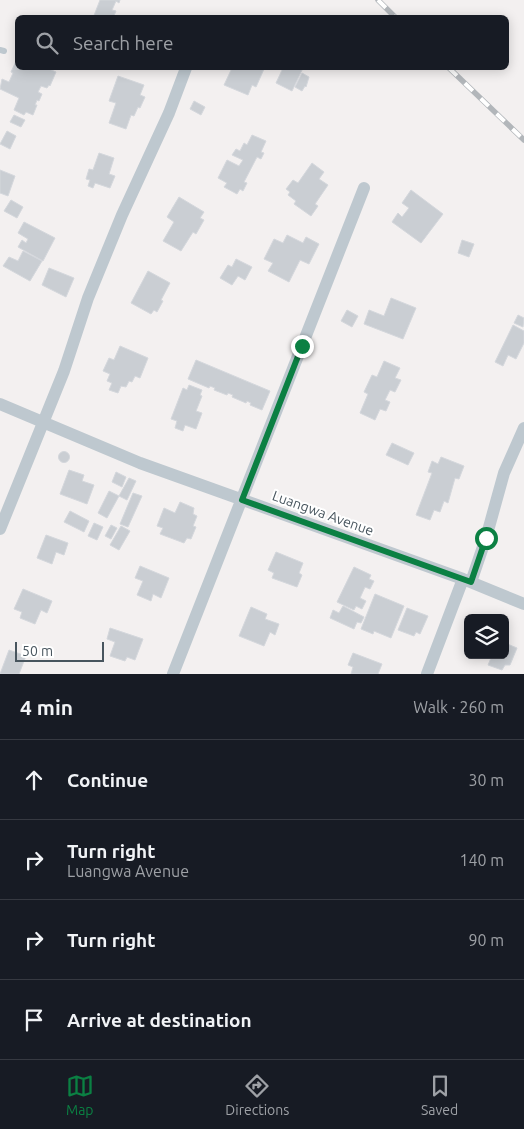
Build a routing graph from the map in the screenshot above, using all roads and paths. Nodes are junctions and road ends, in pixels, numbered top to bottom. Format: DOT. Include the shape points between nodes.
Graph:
graph roads {
  1 [pos="185,70"];
  2 [pos="364,188"];
  3 [pos="0,404"];
  4 [pos="42,421"];
  5 [pos="524,428"];
  6 [pos="242,500"];
  7 [pos="0,529"];
  8 [pos="467,580"];
  9 [pos="524,604"];
  10 [pos="174,674"];
  11 [pos="427,674"];
  1 -- 4 [label="street" via="88,298 64,370"];
  2 -- 6 [label="street"];
  3 -- 4 [label="street, Luangwa Avenue"];
  4 -- 6 [label="street, Luangwa Avenue" via="140,463"];
  4 -- 7 [label="street"];
  5 -- 8 [label="street" via="504,473 486,538"];
  6 -- 8 [label="street, Luangwa Avenue"];
  6 -- 10 [label="street"];
  8 -- 9 [label="street, Luangwa Avenue"];
  8 -- 11 [label="street"];
}
